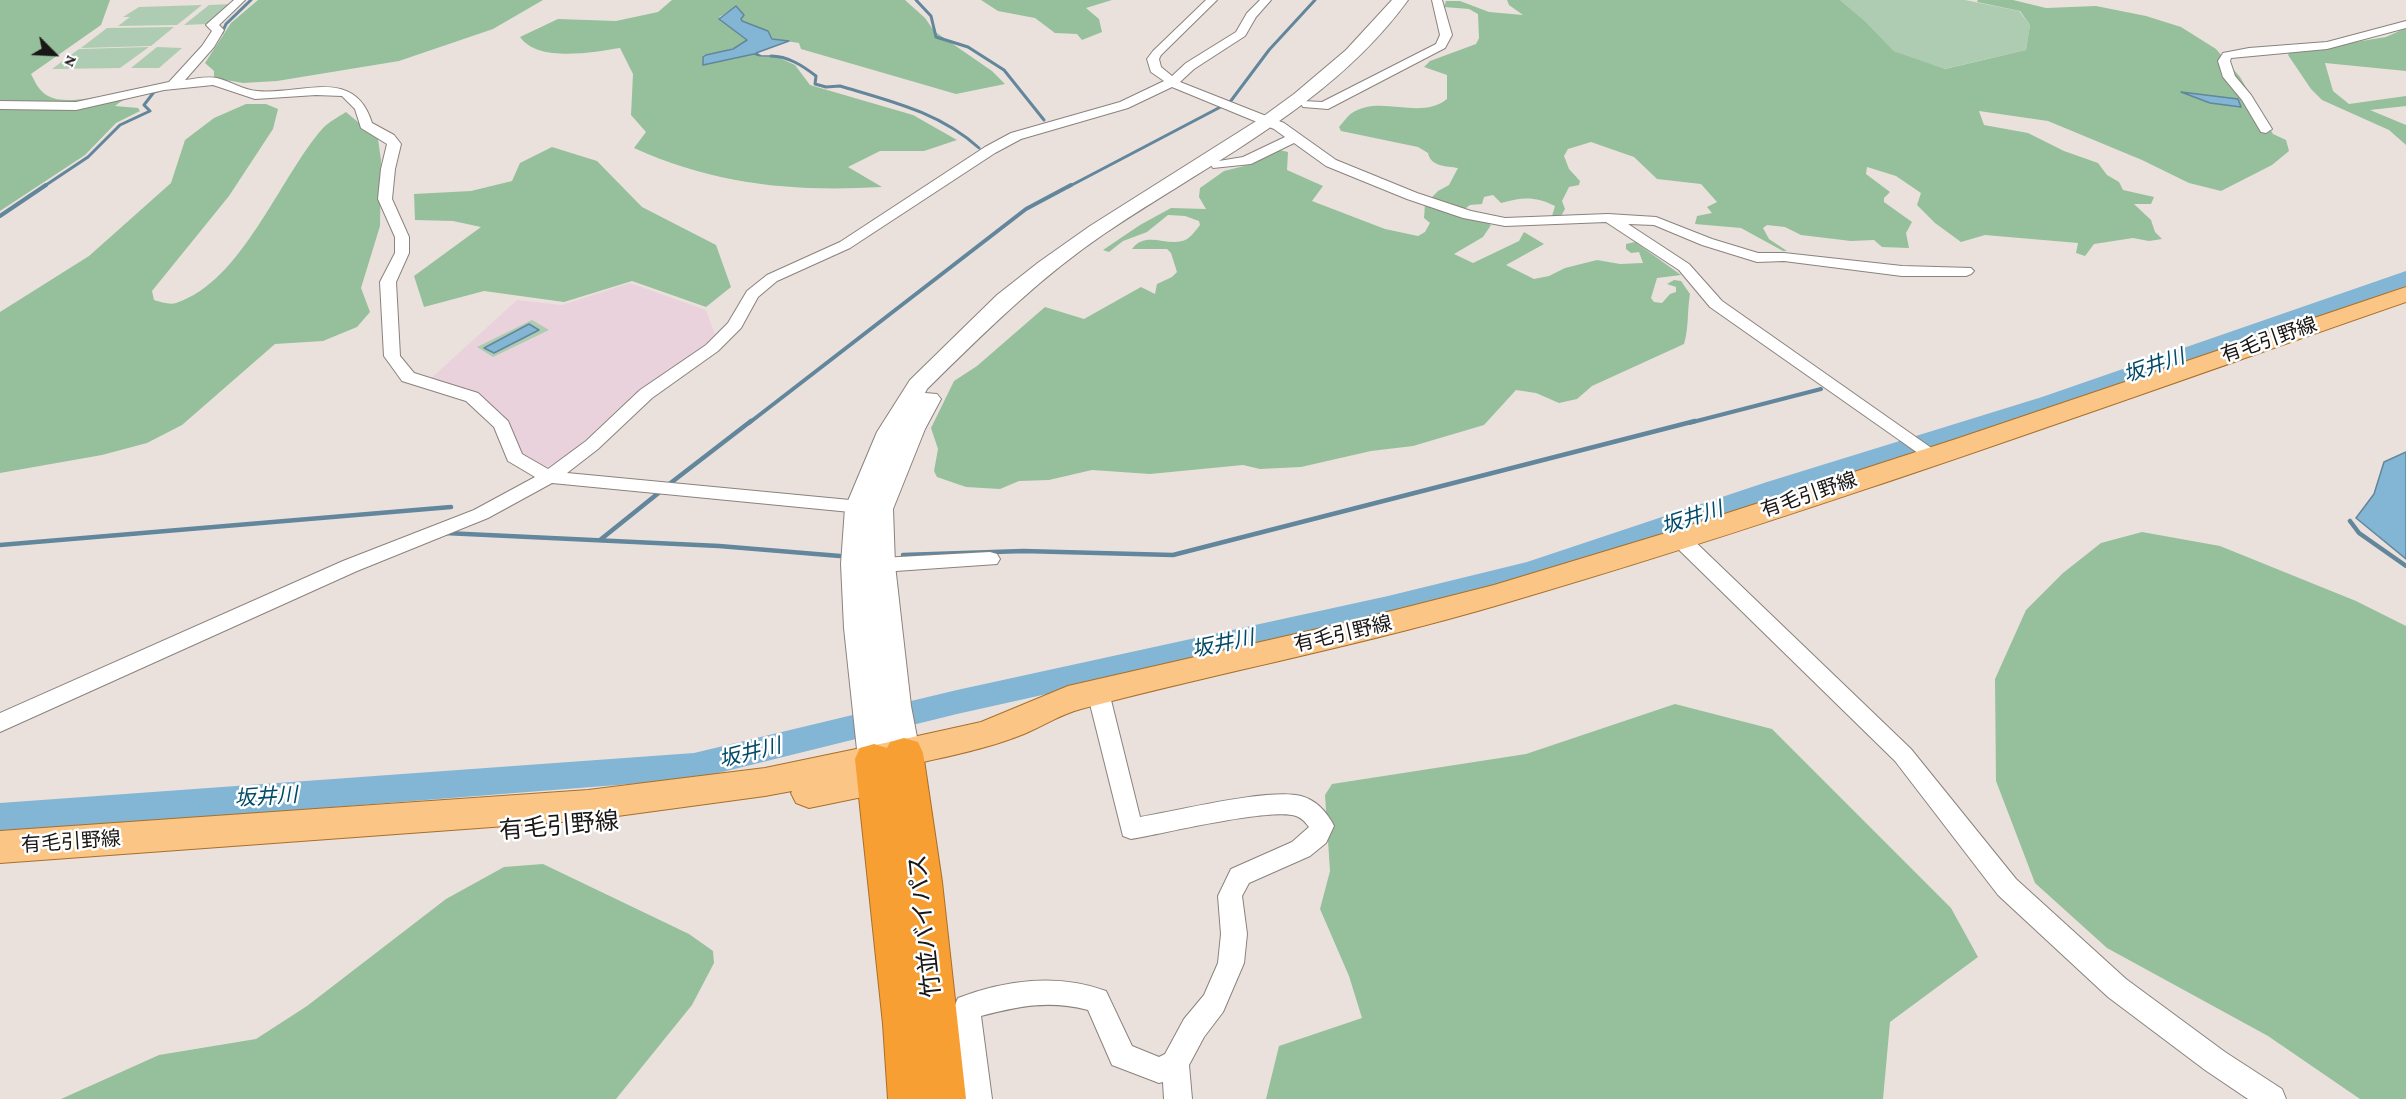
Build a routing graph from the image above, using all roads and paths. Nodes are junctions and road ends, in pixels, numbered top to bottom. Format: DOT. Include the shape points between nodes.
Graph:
graph roads {
  1 [pos="240,0"];
  2 [pos="1212,0"];
  3 [pos="1266,0"];
  4 [pos="1400,0"];
  5 [pos="1413,0"];
  6 [pos="1437,0"];
  7 [pos="2406,24"];
  8 [pos="1173,82"];
  9 [pos="172,85"];
  10 [pos="0,105"];
  11 [pos="1307,105"];
  12 [pos="1280,128"];
  13 [pos="2266,129"];
  14 [pos="1608,218"];
  15 [pos="1966,272"];
  16 [pos="2401,300"];
  17 [pos="1923,448"];
  18 [pos="549,477"];
  19 [pos="858,508"];
  20 [pos="880,509"];
  21 [pos="1680,539"];
  22 [pos="990,559"];
  23 [pos="880,564"];
  24 [pos="1098,692"];
  25 [pos="0,723"];
  26 [pos="887,742"];
  27 [pos="0,847"];
  28 [pos="0,868"];
  29 [pos="1175,1063"];
  30 [pos="912,1099"];
  31 [pos="942,1099"];
  32 [pos="978,1099"];
  33 [pos="1178,1099"];
  34 [pos="2272,1099"];
  1 -- 9 [label="street" via="212,25 218,30 213,42 180,81"];
  2 -- 8 [label="street" via="1153,59 1155,69"];
  3 -- 8 [label="street" via="1251,15 1241,34 1190,66"];
  4 -- 12 [label="street" via="1352,53 1300,98"];
  5 -- 11 [label="street" via="1365,54"];
  6 -- 11 [label="street" via="1446,35 1441,46 1324,106"];
  7 -- 13 [label="street" via="2367,38 2227,56 2224,61 2229,77"];
  8 -- 12 [label="street"];
  8 -- 18 [label="street" via="1125,105 1016,136 845,245 772,278 752,294 735,325 712,348 646,394 592,445"];
  9 -- 10 [label="street" via="76,106"];
  9 -- 18 [label="street" via="214,81 255,95 272,96 316,91 345,93 361,108 366,125 394,144 385,199 402,237 402,253 388,282 392,356 408,377 472,397 502,425 514,457"];
  11 -- 12 [label="street"];
  12 -- 14 [label="street" via="1331,163 1468,215 1527,223"];
  12 -- 19 [label="street" via="1063,254 1005,300 918,385 889,432"];
  12 -- 20 [label="street" via="1153,205 1058,272 978,340 937,385 913,429"];
  14 -- 15 [label="street" via="1656,221 1757,258 1784,257 1902,271"];
  14 -- 17 [label="street" via="1684,267 1716,304"];
  16 -- 17 [label="main road, 有毛引野線" via="1966,445"];
  17 -- 21 [label="main road, 有毛引野線"];
  18 -- 19 [label="street"];
  18 -- 25 [label="street" via="481,514 350,566"];
  19 -- 20 [label="street"];
  19 -- 26 [label="street" via="858,628"];
  20 -- 23 [label="street"];
  21 -- 24 [label="main road, 有毛引野線" via="1440,610"];
  21 -- 34 [label="street" via="1903,755 2007,887 2117,988"];
  22 -- 23 [label="street"];
  23 -- 26 [label="street"];
  24 -- 26 [label="main road, 有毛引野線" via="1022,736"];
  24 -- 29 [label="street" via="1131,829 1259,806 1298,806 1313,814 1322,826 1318,836 1301,849 1240,876 1230,896 1234,934 1231,963 1214,1003 1194,1028"];
  26 -- 27 [label="main road, 有毛引野線" via="765,782 588,805"];
  26 -- 28 [label="main road, 有毛引野線" via="765,802 582,826"];
  26 -- 30 [label="highway, 竹並バイパス"];
  26 -- 31 [label="highway, 竹並バイパス"];
  29 -- 32 [label="street" via="1159,1070 1122,1056 1097,1000 1064,992 1024,993 967,1007"];
  29 -- 33 [label="street"];
}
